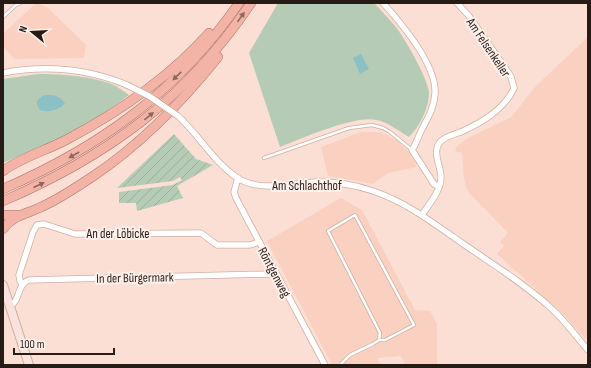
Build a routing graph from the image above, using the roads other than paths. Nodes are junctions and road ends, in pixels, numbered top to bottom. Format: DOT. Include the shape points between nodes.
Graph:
graph roads {
  1 [pos="21,3"];
  2 [pos="239,3"];
  3 [pos="252,3"];
  4 [pos="383,3"];
  5 [pos="457,3"];
  6 [pos="230,16"];
  7 [pos="3,17"];
  8 [pos="231,32"];
  9 [pos="3,73"];
  10 [pos="412,150"];
  11 [pos="264,158"];
  12 [pos="16,163"];
  13 [pos="3,166"];
  14 [pos="3,171"];
  15 [pos="238,178"];
  16 [pos="439,187"];
  17 [pos="3,189"];
  18 [pos="3,201"];
  19 [pos="23,214"];
  20 [pos="3,215"];
  21 [pos="422,215"];
  22 [pos="3,229"];
  23 [pos="259,242"];
  24 [pos="275,272"];
  25 [pos="23,284"];
  26 [pos="3,285"];
  27 [pos="9,307"];
  28 [pos="379,340"];
  29 [pos="588,350"];
  30 [pos="29,365"];
  31 [pos="325,365"];
  32 [pos="340,365"];
  1 -- 7 [label="lane"];
  2 -- 6 [label="highway"];
  8 -- 3 [label="highway, one-way"];
  4 -- 10 [label="street" via="412,37 435,85 432,110"];
  5 -- 16 [label="street, Am Felsenkeller" via="508,72 514,88 506,103 492,115 440,142 436,150 441,176"];
  6 -- 12 [label="highway" via="218,23 178,64 134,98 80,133"];
  6 -- 17 [label="highway, one-way" via="180,74 125,122 70,157"];
  18 -- 8 [label="highway, one-way" via="64,172 124,135 157,110 213,54"];
  8 -- 19 [label="highway" via="226,47 199,80 130,148 63,195"];
  9 -- 15 [label="street, Am Schlachthof, bridge" via="41,68 72,70 114,79 154,99 178,116 214,157"];
  10 -- 11 [label="lane" via="390,132 372,125 349,128"];
  10 -- 16 [label="street"];
  12 -- 13 [label="highway"];
  12 -- 14 [label="highway"];
  15 -- 21 [label="street, Am Schlachthof" via="259,185 316,182 357,186 390,198"];
  15 -- 23 [label="street, Röntgenweg" via="235,195"];
  16 -- 21 [label="street"];
  19 -- 20 [label="highway"];
  19 -- 22 [label="highway" via="14,218"];
  21 -- 29 [label="street, Am Schlachthof" via="525,287 564,321"];
  23 -- 24 [label="street, Röntgenweg"];
  23 -- 25 [label="street, An der Löbicke" via="250,245 217,245 201,233 75,234 44,224 37,225 19,275"];
  24 -- 25 [label="street, In der Bürgermark" via="29,280"];
  24 -- 31 [label="street, Röntgenweg"];
  25 -- 27 [label="street" via="14,303"];
  26 -- 27 [label="main road"];
  27 -- 30 [label="main road"];
  28 -- 28 [label="lane" via="380,333 328,231 355,215 414,325 385,340"];
  28 -- 32 [label="lane" via="350,355"];
}
